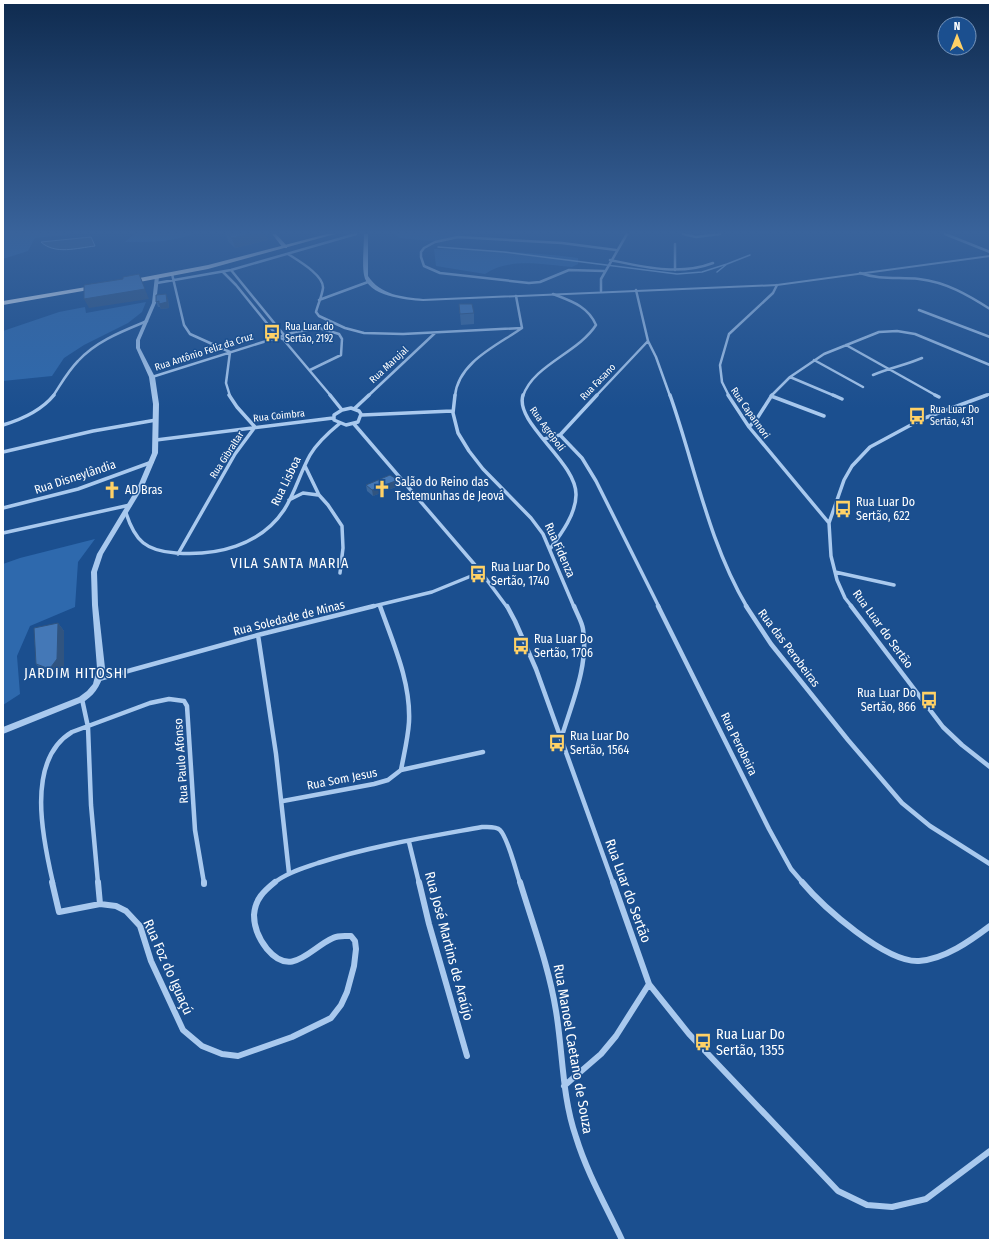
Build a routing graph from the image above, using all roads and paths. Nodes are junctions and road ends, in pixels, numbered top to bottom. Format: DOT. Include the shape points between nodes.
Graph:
graph roads {
  1 [pos="72,292"];
  2 [pos="155,292"];
  3 [pos="176,292"];
  4 [pos="242,292"];
  5 [pos="249,292"];
  6 [pos="321,292"];
  7 [pos="343,292"];
  8 [pos="384,292"];
  9 [pos="585,292"];
  10 [pos="637,292"];
  11 [pos="773,292"];
  12 [pos="961,292"];
  13 [pos="553,294"];
  14 [pos="516,296"];
  15 [pos="319,300"];
  16 [pos="3,303"];
  17 [pos="990,309"];
  18 [pos="919,310"];
  19 [pos="147,321"];
  20 [pos="325,322"];
  21 [pos="319,328"];
  22 [pos="345,328"];
  23 [pos="522,328"];
  24 [pos="436,333"];
  25 [pos="339,334"];
  26 [pos="278,337"];
  27 [pos="284,337"];
  28 [pos="990,337"];
  29 [pos="648,341"];
  30 [pos="846,345"];
  31 [pos="230,352"];
  32 [pos="922,358"];
  33 [pos="814,360"];
  34 [pos="990,365"];
  35 [pos="889,368"];
  36 [pos="310,370"];
  37 [pos="873,375"];
  38 [pos="152,377"];
  39 [pos="790,377"];
  40 [pos="863,387"];
  41 [pos="990,394"];
  42 [pos="771,396"];
  43 [pos="939,397"];
  44 [pos="842,399"];
  45 [pos="354,409"];
  46 [pos="342,410"];
  47 [pos="452,411"];
  48 [pos="362,415"];
  49 [pos="824,416"];
  50 [pos="333,418"];
  51 [pos="156,420"];
  52 [pos="339,424"];
  53 [pos="354,424"];
  54 [pos="3,425"];
  55 [pos="255,427"];
  56 [pos="749,427"];
  57 [pos="560,435"];
  58 [pos="544,439"];
  59 [pos="156,440"];
  60 [pos="3,452"];
  61 [pos="152,462"];
  62 [pos="305,466"];
  63 [pos="319,495"];
  64 [pos="289,500"];
  65 [pos="131,505"];
  66 [pos="3,508"];
  67 [pos="126,513"];
  68 [pos="829,523"];
  69 [pos="3,533"];
  70 [pos="550,549"];
  71 [pos="178,554"];
  72 [pos="481,572"];
  73 [pos="835,572"];
  74 [pos="340,573"];
  75 [pos="894,585"];
  76 [pos="380,606"];
  77 [pos="258,635"];
  78 [pos="99,679"];
  79 [pos="82,699"];
  80 [pos="88,728"];
  81 [pos="3,731"];
  82 [pos="561,740"];
  83 [pos="483,752"];
  84 [pos="990,766"];
  85 [pos="402,770"];
  86 [pos="283,801"];
  87 [pos="482,827"];
  88 [pos="409,842"];
  89 [pos="990,864"];
  90 [pos="289,873"];
  91 [pos="204,884"];
  92 [pos="100,904"];
  93 [pos="990,926"];
  94 [pos="649,984"];
  95 [pos="467,1056"];
  96 [pos="564,1086"];
  97 [pos="990,1151"];
  98 [pos="622,1240"];
  1 -- 16 [label="main road"];
  2 -- 19 [label="street"];
  3 -- 31 [label="street" via="184,325 190,334"];
  4 -- 26 [label="street"];
  5 -- 27 [label="street"];
  6 -- 15 [label="street"];
  7 -- 15 [label="street"];
  8 -- 14 [label="street" via="423,300"];
  9 -- 13 [label="street"];
  10 -- 29 [label="street, Rua das Perobeiras"];
  11 -- 56 [label="street, Rua Capannori" via="730,334 720,365 724,389"];
  12 -- 17 [label="street"];
  13 -- 14 [label="street"];
  13 -- 58 [label="street, Rua Agrópoli" via="589,312 596,325 589,336 539,373 522,395 522,408"];
  14 -- 23 [label="street"];
  15 -- 20 [label="street" via="316,312"];
  18 -- 28 [label="street"];
  19 -- 38 [label="street" via="140,332 138,348"];
  19 -- 54 [label="street" via="93,348 72,367 44,405 29,415"];
  20 -- 21 [label="street"];
  20 -- 22 [label="street"];
  21 -- 25 [label="street"];
  21 -- 27 [label="street, Rua Antônio Feliz da Cruz"];
  22 -- 24 [label="street" via="364,333"];
  22 -- 25 [label="street"];
  23 -- 24 [label="street"];
  23 -- 47 [label="street, Rua Fidenza" via="481,356 466,370 458,383"];
  24 -- 45 [label="street, Rua Marujal"];
  25 -- 36 [label="street" via="342,339 342,355"];
  26 -- 27 [label="street, Rua Antônio Feliz da Cruz"];
  26 -- 31 [label="street, Rua Antônio Feliz da Cruz"];
  27 -- 36 [label="street"];
  29 -- 57 [label="street, Rua Fasano"];
  29 -- 89 [label="street, Rua das Perobeiras" via="672,402 718,548 735,587 753,618 848,740 902,803 930,826"];
  30 -- 33 [label="street"];
  30 -- 34 [label="street" via="879,332 901,331 915,334"];
  30 -- 35 [label="street"];
  31 -- 38 [label="street, Rua Antônio Feliz da Cruz"];
  31 -- 55 [label="street, Rua Gibraltar" via="226,382 230,397"];
  32 -- 35 [label="street"];
  33 -- 39 [label="street"];
  33 -- 40 [label="street"];
  35 -- 37 [label="street"];
  35 -- 43 [label="street"];
  36 -- 46 [label="street"];
  38 -- 51 [label="street"];
  39 -- 42 [label="street"];
  39 -- 44 [label="street"];
  41 -- 68 [label="street, Rua Luar do Sertão" via="922,419 870,447 852,466 844,480"];
  42 -- 49 [label="street"];
  42 -- 56 [label="street"];
  45 -- 46 [label="street"];
  45 -- 48 [label="street"];
  46 -- 50 [label="street"];
  47 -- 48 [label="street"];
  47 -- 70 [label="street, Rua Fidenza" via="458,432 472,457 535,520"];
  48 -- 53 [label="street"];
  50 -- 52 [label="street"];
  50 -- 55 [label="street, Rua Coimbra"];
  51 -- 59 [label="street"];
  51 -- 60 [label="street" via="93,431"];
  52 -- 53 [label="street"];
  52 -- 62 [label="street, Rua Lisboa" via="318,444"];
  53 -- 72 [label="street, Rua Luar do Sertão"];
  55 -- 59 [label="street, Rua Coimbra"];
  55 -- 71 [label="street, Rua Gibraltar" via="235,454"];
  56 -- 68 [label="street, Rua Capannori"];
  57 -- 58 [label="street"];
  57 -- 93 [label="street, Rua Perobeira" via="582,458 596,480 769,829 788,863 806,886 840,919 859,933 881,947 916,961 938,957"];
  58 -- 70 [label="street, Rua Agrópoli" via="574,482 576,489 575,503 560,536"];
  59 -- 61 [label="street"];
  61 -- 65 [label="street"];
  61 -- 66 [label="street, Rua Disneylândia" via="78,488"];
  62 -- 63 [label="street"];
  62 -- 64 [label="street, Rua Lisboa"];
  63 -- 64 [label="street" via="305,492"];
  63 -- 74 [label="street" via="342,526"];
  64 -- 71 [label="street, Rua Lisboa" via="279,517 268,528 243,544 212,554"];
  65 -- 67 [label="street"];
  65 -- 69 [label="street"];
  67 -- 71 [label="street, Rua Lisboa" via="132,531 143,545 154,550"];
  67 -- 78 [label="street" via="100,554 94,572 101,668"];
  68 -- 73 [label="street, Rua Luar do Sertão" via="831,556"];
  70 -- 82 [label="street, Rua Fidenza" via="583,628 585,642 580,672"];
  72 -- 76 [label="street, Rua Soledade de Minas" via="432,592"];
  72 -- 82 [label="street, Rua Luar do Sertão" via="506,605 515,622 536,669"];
  73 -- 75 [label="street"];
  73 -- 84 [label="street, Rua Luar do Sertão" via="845,598 943,727 962,746"];
  76 -- 77 [label="street, Rua Soledade de Minas"];
  76 -- 85 [label="street" via="400,662 409,706"];
  77 -- 78 [label="street, Rua Soledade de Minas"];
  77 -- 86 [label="street"];
  78 -- 79 [label="street" via="90,694"];
  79 -- 80 [label="street"];
  79 -- 81 [label="street"];
  80 -- 91 [label="street, Rua Paulo Afonso" via="132,709 174,699 184,701 187,706 196,830"];
  80 -- 92 [label="street" via="91,805"];
  80 -- 92 [label="street, Rua Paulo Afonso" via="77,730 67,736 49,757 39,804 59,912"];
  82 -- 94 [label="street, Rua Luar do Sertão"];
  83 -- 85 [label="street"];
  85 -- 86 [label="street, Rua Som Jesus" via="388,780 374,784"];
  86 -- 90 [label="street"];
  87 -- 88 [label="street, Rua Foz do Iguaçú"];
  87 -- 96 [label="street, Rua Manoel Caetano de Souza" via="500,830 507,843 546,962 556,1011"];
  88 -- 90 [label="street, Rua Foz do Iguaçú" via="351,854"];
  88 -- 95 [label="street, Rua José Martins de Araújo" via="429,924"];
  90 -- 92 [label="street, Rua Foz do Iguaçú" via="262,892 255,905 253,916 257,933 266,948 280,959 293,962 306,958 331,938 339,935 351,936 356,949 347,992 331,1018 292,1038 238,1056 222,1054 202,1046 183,1030 151,961 140,926 126,911 116,906"];
  94 -- 96 [label="street" via="616,1036 601,1054"];
  94 -- 97 [label="street, Rua Luar do Sertão" via="689,1034 838,1191 867,1205 892,1207 926,1199"];
  96 -- 98 [label="street, Rua Manoel Caetano de Souza" via="575,1136"];
}
